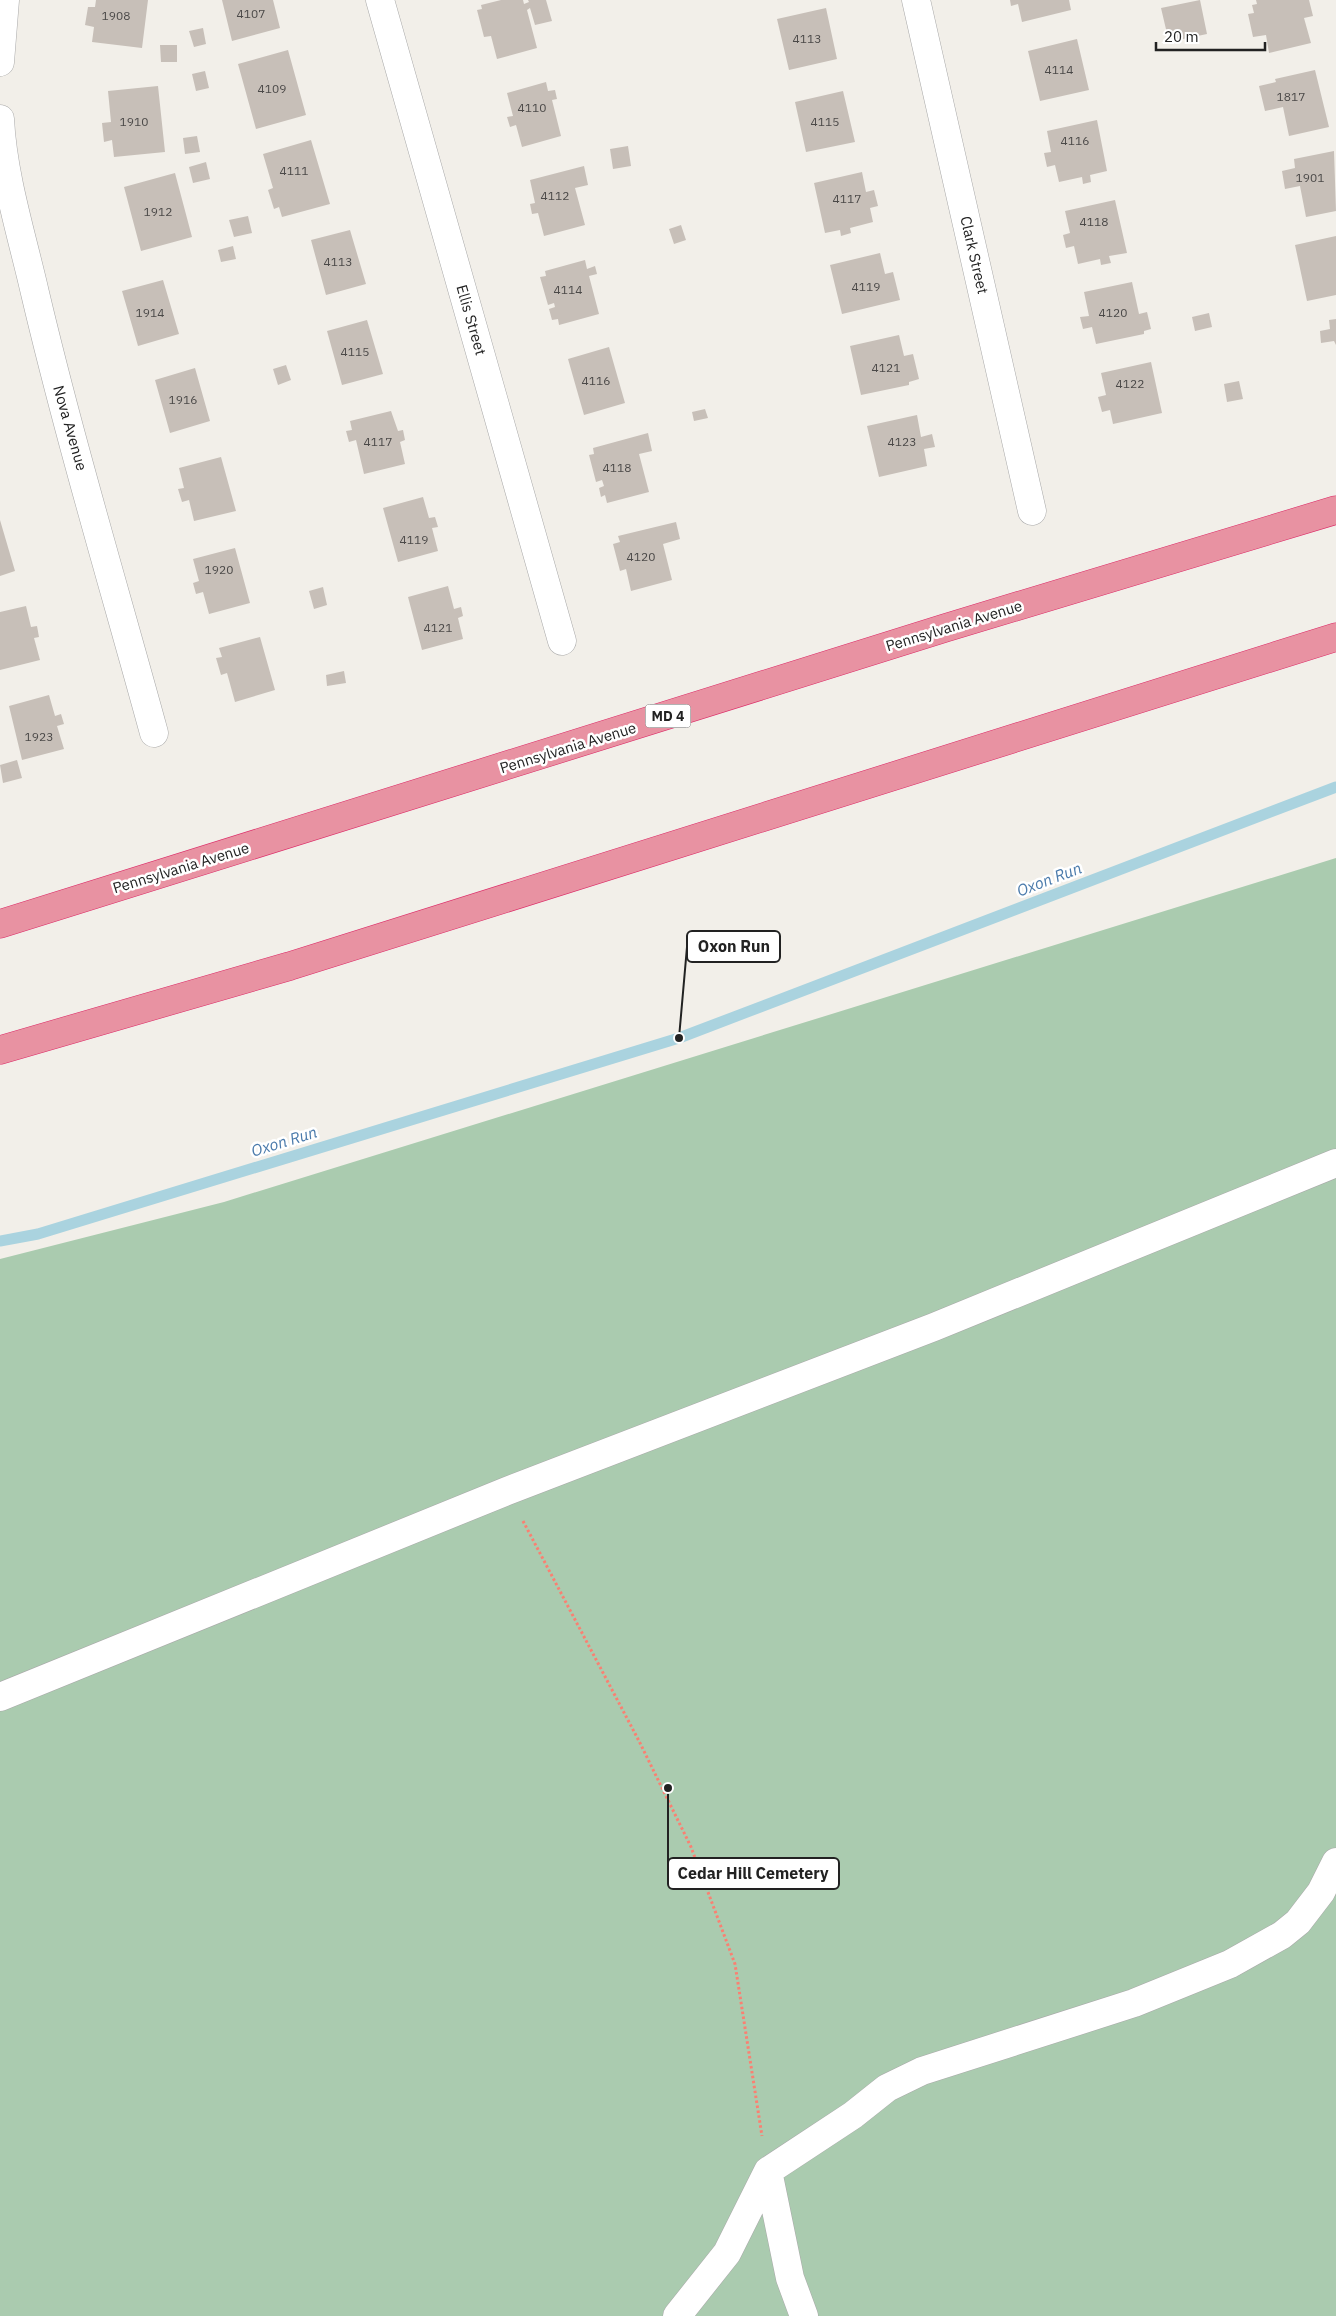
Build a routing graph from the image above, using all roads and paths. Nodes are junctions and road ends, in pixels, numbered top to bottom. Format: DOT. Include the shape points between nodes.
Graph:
graph roads {
  1 [pos="5,0"];
  2 [pos="380,0"];
  3 [pos="916,0"];
  4 [pos="0,62"];
  5 [pos="0,119"];
  6 [pos="1336,510"];
  7 [pos="1032,511"];
  8 [pos="1336,637"];
  9 [pos="562,641"];
  10 [pos="154,734"];
  11 [pos="0,924"];
  12 [pos="0,1050"];
  13 [pos="1336,1164"];
  14 [pos="507,1491"];
  15 [pos="0,1697"];
  16 [pos="1336,1862"];
  17 [pos="768,2171"];
  18 [pos="677,2316"];
  19 [pos="804,2316"];
  1 -- 4 [label="street"];
  2 -- 9 [label="street, Ellis Street"];
  3 -- 7 [label="street, Clark Street"];
  5 -- 10 [label="street, Nova Avenue" via="1,140 51,363"];
  6 -- 11 [label="highway, Pennsylvania Avenue / MD 4" via="946,628"];
  8 -- 12 [label="highway" via="290,966"];
  13 -- 14 [label="street" via="934,1327"];
  14 -- 15 [label="street"];
  14 -- 17 [label="path" via="639,1741 691,1848 735,1964"];
  16 -- 17 [label="street" via="1320,1892 1298,1922 1257,1950 1134,2002 922,2071 887,2088 853,2115"];
  17 -- 18 [label="street" via="727,2253"];
  17 -- 19 [label="street" via="790,2278"];
}
